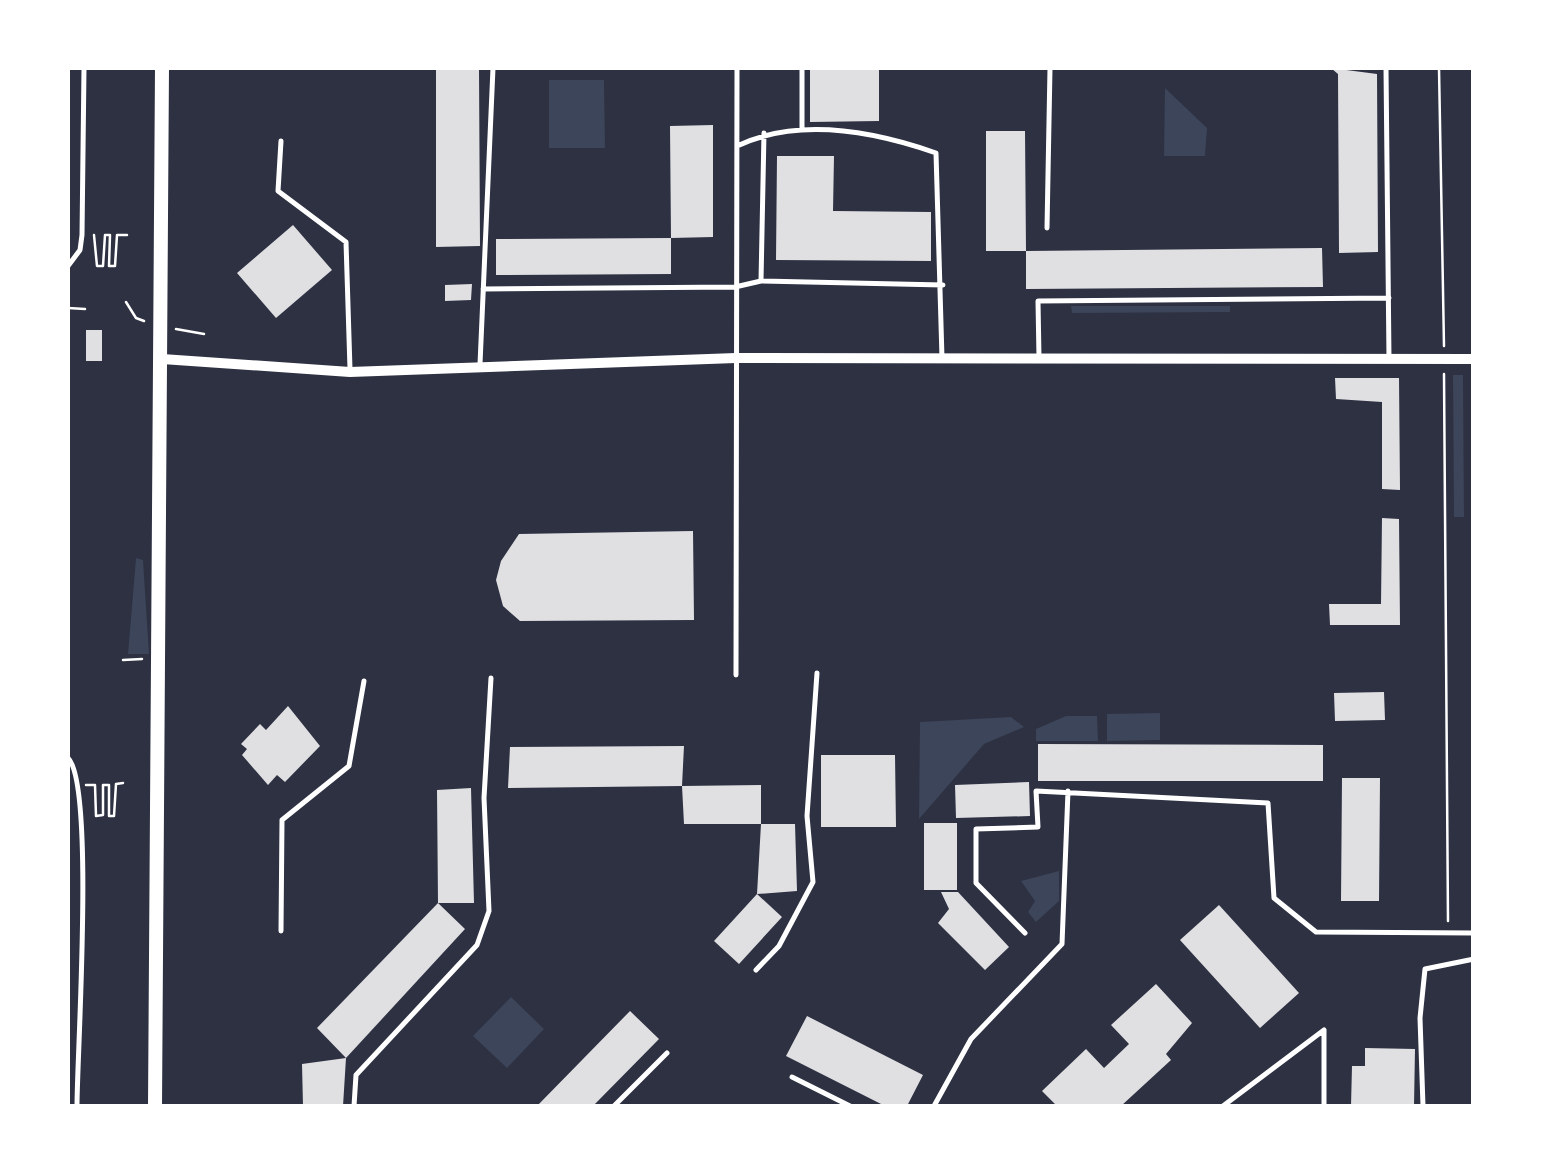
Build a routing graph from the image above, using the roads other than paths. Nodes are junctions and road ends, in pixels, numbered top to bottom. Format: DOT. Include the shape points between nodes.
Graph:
graph roads {
  1 [pos="84,68"];
  2 [pos="162,68"];
  3 [pos="492,68"];
  4 [pos="737,68"];
  5 [pos="802,68"];
  6 [pos="1050,68"];
  7 [pos="1386,68"];
  8 [pos="802,128"];
  9 [pos="764,133"];
  10 [pos="281,142"];
  11 [pos="737,146"];
  12 [pos="1047,228"];
  13 [pos="68,266"];
  14 [pos="760,282"];
  15 [pos="943,285"];
  16 [pos="735,287"];
  17 [pos="483,290"];
  18 [pos="1389,298"];
  19 [pos="736,358"];
  20 [pos="942,358"];
  21 [pos="1039,358"];
  22 [pos="162,359"];
  23 [pos="1474,359"];
  24 [pos="1389,360"];
  25 [pos="480,367"];
  26 [pos="350,372"];
  27 [pos="817,673"];
  28 [pos="736,675"];
  29 [pos="491,678"];
  30 [pos="364,681"];
  31 [pos="68,758"];
  32 [pos="1068,791"];
  33 [pos="281,931"];
  34 [pos="1025,933"];
  35 [pos="1474,933"];
  36 [pos="1474,959"];
  37 [pos="756,970"];
  38 [pos="667,1053"];
  39 [pos="792,1077"];
  40 [pos="77,1106"];
  41 [pos="155,1106"];
  42 [pos="354,1106"];
  43 [pos="614,1106"];
  44 [pos="850,1106"];
  45 [pos="934,1106"];
  46 [pos="1223,1106"];
  47 [pos="1324,1106"];
  48 [pos="1423,1106"];
  1 -- 13 [label="lane" via="82,234"];
  2 -- 22 [label="street"];
  3 -- 17 [label="lane"];
  4 -- 11 [label="lane"];
  5 -- 8 [label="lane"];
  6 -- 12 [label="lane"];
  7 -- 18 [label="lane"];
  8 -- 9 [label="lane"];
  8 -- 15 [label="lane" via="936,153"];
  9 -- 11 [label="lane"];
  9 -- 14 [label="lane"];
  10 -- 26 [label="lane" via="278,191 346,242"];
  11 -- 16 [label="lane"];
  14 -- 15 [label="lane"];
  14 -- 16 [label="lane"];
  15 -- 20 [label="lane"];
  16 -- 17 [label="lane"];
  16 -- 19 [label="lane"];
  17 -- 25 [label="lane"];
  18 -- 21 [label="lane" via="1038,302"];
  18 -- 24 [label="lane"];
  19 -- 20 [label="street"];
  19 -- 25 [label="street"];
  19 -- 28 [label="lane"];
  20 -- 21 [label="street"];
  21 -- 24 [label="street"];
  22 -- 26 [label="street"];
  22 -- 41 [label="street"];
  23 -- 24 [label="street"];
  25 -- 26 [label="street"];
  27 -- 37 [label="lane" via="807,816 812,882 779,946"];
  29 -- 42 [label="lane" via="484,798 489,911 477,945 356,1075"];
  30 -- 33 [label="lane" via="349,766 282,820"];
  31 -- 40 [label="lane" via="80,785 82,843"];
  32 -- 34 [label="lane" via="1036,791 1038,827 976,828 976,883"];
  32 -- 35 [label="lane" via="1268,803 1274,898 1316,932"];
  32 -- 45 [label="lane" via="1062,944 972,1039"];
  36 -- 48 [label="lane" via="1425,969"];
  38 -- 43 [label="lane"];
  39 -- 44 [label="lane"];
  46 -- 47 [label="lane" via="1324,1030"];
}
